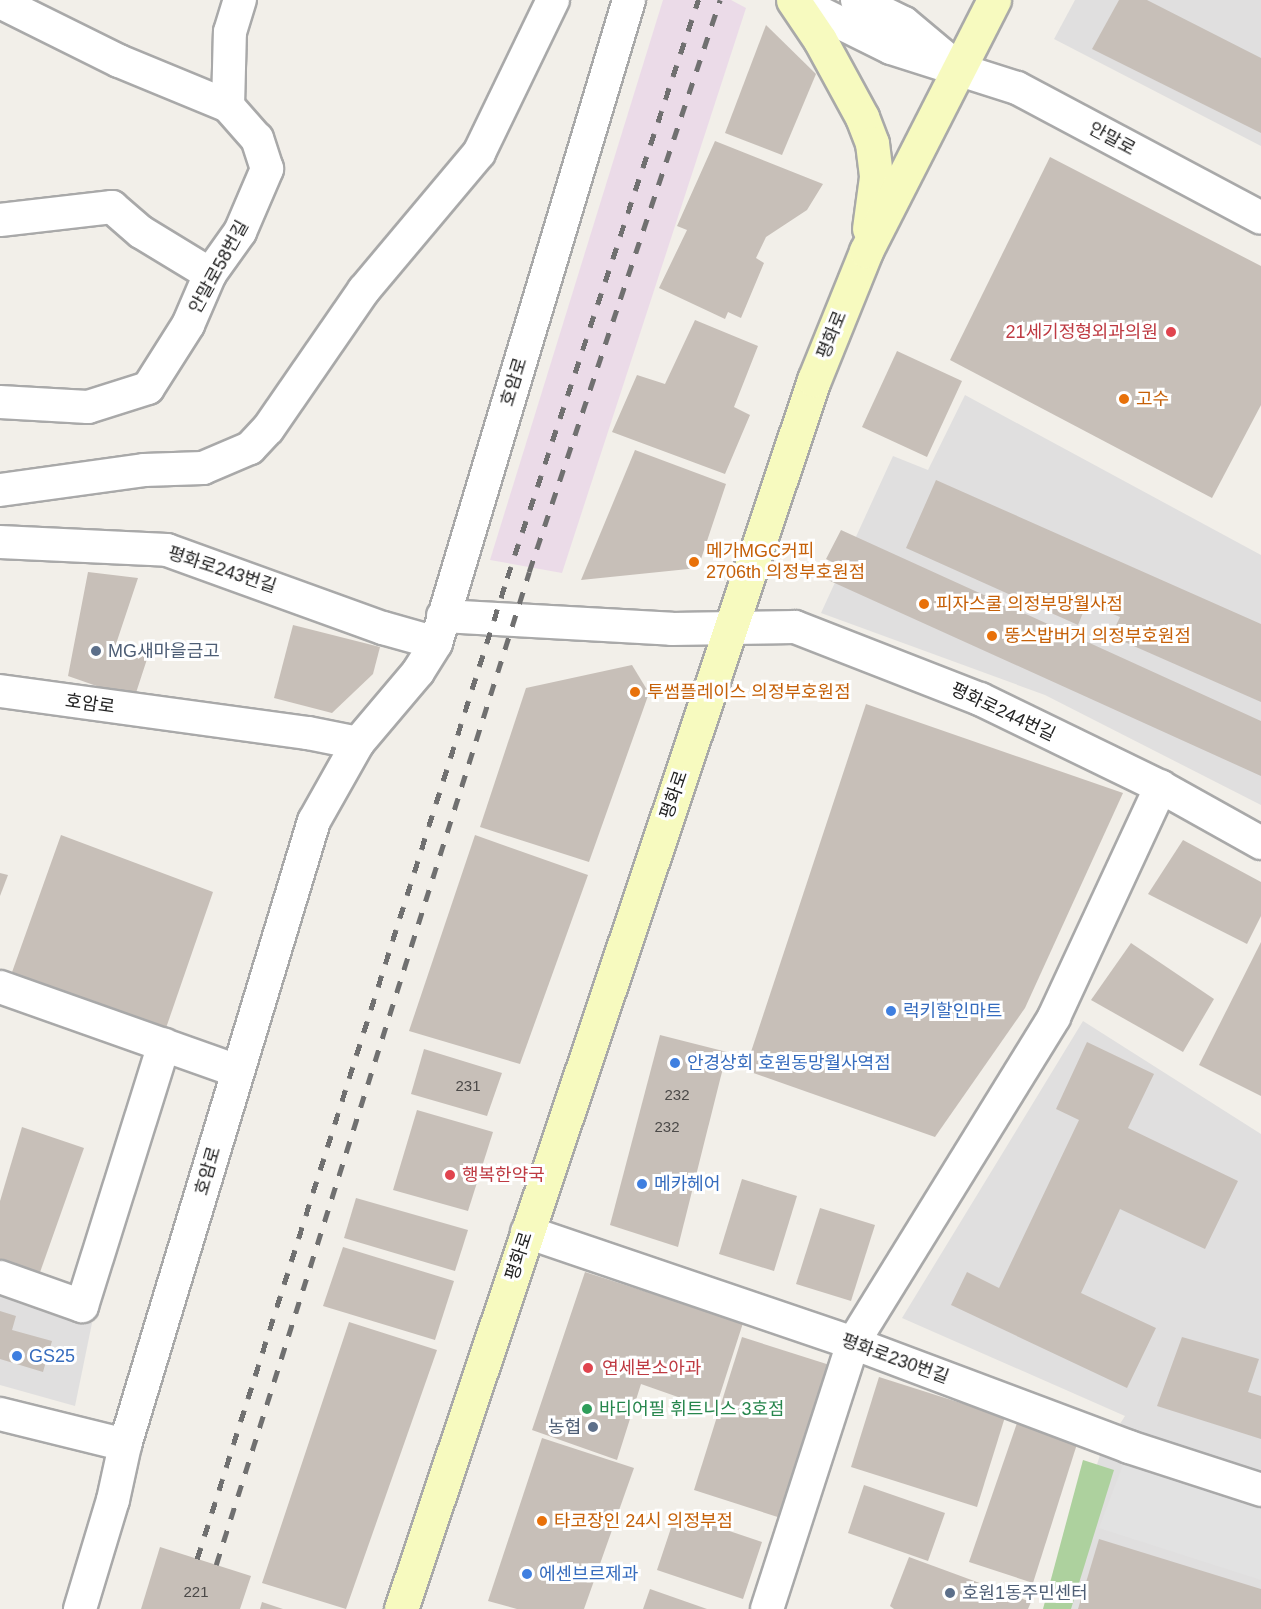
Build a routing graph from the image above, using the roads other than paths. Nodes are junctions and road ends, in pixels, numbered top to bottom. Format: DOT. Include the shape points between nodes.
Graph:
graph roads {
  1 [pos="240,0"];
  2 [pos="554,0"];
  3 [pos="629,0"];
  4 [pos="793,0"];
  5 [pos="857,0"];
  6 [pos="994,0"];
  7 [pos="0,2"];
  8 [pos="959,69"];
  9 [pos="228,106"];
  10 [pos="1261,218"];
  11 [pos="0,220"];
  12 [pos="866,252"];
  13 [pos="210,274"];
  14 [pos="0,402"];
  15 [pos="0,490"];
  16 [pos="0,542"];
  17 [pos="440,629"];
  18 [pos="731,630"];
  19 [pos="0,691"];
  20 [pos="358,743"];
  21 [pos="1161,787"];
  22 [pos="1261,843"];
  23 [pos="0,987"];
  24 [pos="164,1045"];
  25 [pos="237,1071"];
  26 [pos="527,1232"];
  27 [pos="0,1277"];
  28 [pos="853,1343"];
  29 [pos="0,1414"];
  30 [pos="125,1445"];
  31 [pos="1261,1490"];
  32 [pos="80,1609"];
  33 [pos="402,1609"];
  34 [pos="767,1609"];
  1 -- 9 [label="street" via="230,32"];
  2 -- 15 [label="street" via="479,153 364,290 333,339 250,448 203,468 144,470"];
  3 -- 17 [label="street, 호암로"];
  4 -- 8 [label="street, 안말로" via="891,48"];
  4 -- 12 [label="main road" via="825,50 872,143 876,177"];
  5 -- 8 [label="street, 안말로" via="903,23"];
  6 -- 8 [label="main road, 평화로"];
  7 -- 9 [label="street" via="119,61"];
  8 -- 10 [label="street, 안말로" via="1017,88"];
  8 -- 12 [label="main road, 평화로"];
  9 -- 13 [label="street, 안말로58번길" via="257,139 267,169 240,232"];
  11 -- 13 [label="street" via="112,207 141,232"];
  12 -- 18 [label="main road, 평화로" via="814,380"];
  13 -- 14 [label="street, 안말로58번길" via="188,325 148,388 88,407"];
  16 -- 17 [label="street, 평화로243번길" via="167,550 383,628"];
  17 -- 18 [label="street, 평화로243번길"];
  17 -- 20 [label="street, 호암로" via="418,672"];
  18 -- 21 [label="street, 평화로244번길" via="795,627 980,699"];
  18 -- 26 [label="main road, 평화로"];
  19 -- 20 [label="street, 호암로"];
  20 -- 25 [label="street, 호암로" via="314,821"];
  21 -- 22 [label="street, 평화로244번길"];
  21 -- 28 [label="street" via="1054,1017"];
  23 -- 24 [label="street"];
  24 -- 25 [label="street"];
  24 -- 27 [label="street" via="82,1306"];
  25 -- 30 [label="street, 호암로"];
  26 -- 28 [label="street, 평화로230번길"];
  26 -- 33 [label="main road, 평화로"];
  28 -- 31 [label="street, 평화로230번길" via="1129,1447"];
  28 -- 34 [label="street"];
  29 -- 30 [label="street"];
  30 -- 32 [label="street, 호암로"];
}
